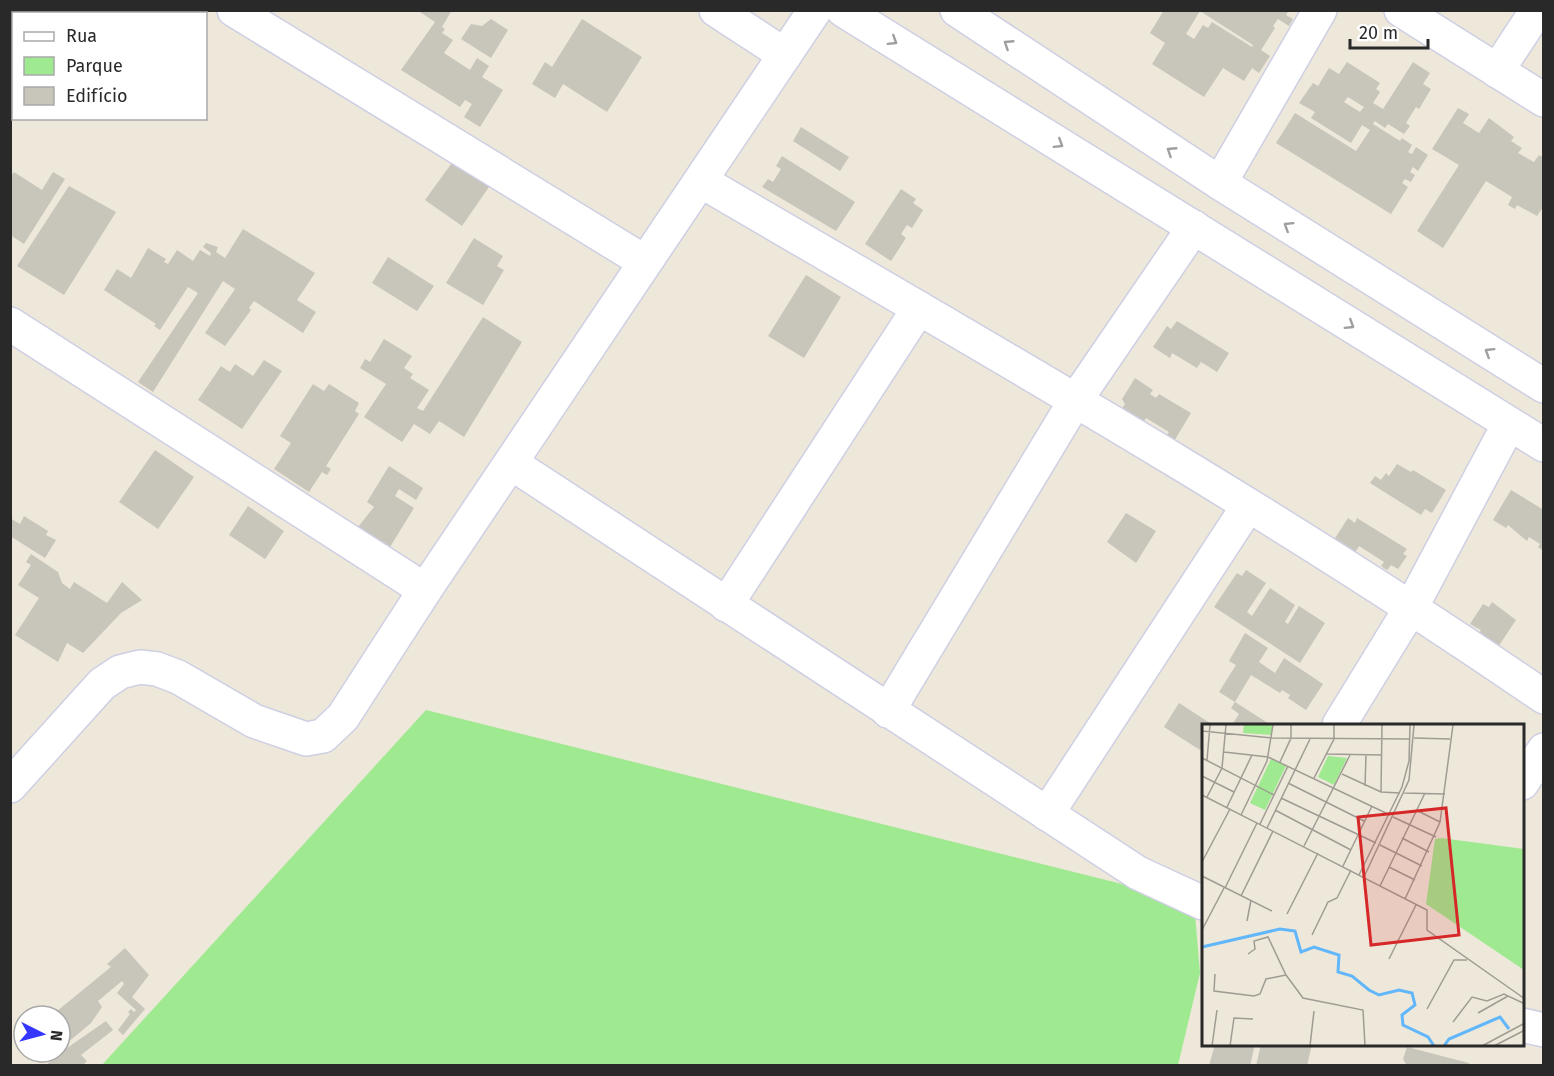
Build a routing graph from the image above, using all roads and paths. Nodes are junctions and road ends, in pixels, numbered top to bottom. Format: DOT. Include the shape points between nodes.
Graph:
graph roads {
  1 [pos="234,10"];
  2 [pos="716,10"];
  3 [pos="815,10"];
  4 [pos="843,10"];
  5 [pos="957,10"];
  6 [pos="1320,10"];
  7 [pos="1401,10"];
  8 [pos="1537,10"];
  9 [pos="785,55"];
  10 [pos="1497,71"];
  11 [pos="1544,100"];
  12 [pos="701,181"];
  13 [pos="1220,183"];
  14 [pos="1194,227"];
  15 [pos="1340,258"];
  16 [pos="645,262"];
  17 [pos="1308,299"];
  18 [pos="918,308"];
  19 [pos="10,324"];
  20 [pos="1542,381"];
  21 [pos="1075,401"];
  22 [pos="1509,424"];
  23 [pos="1544,445"];
  24 [pos="511,463"];
  25 [pos="1248,506"];
  26 [pos="425,590"];
  27 [pos="726,605"];
  28 [pos="1412,606"];
  29 [pos="1544,697"];
  30 [pos="888,711"];
  31 [pos="1340,724"];
  32 [pos="1544,750"];
  33 [pos="1524,780"];
  34 [pos="10,786"];
  35 [pos="1047,814"];
  36 [pos="1202,903"];
  37 [pos="1524,1025"];
  38 [pos="1544,1030"];
  1 -- 16 [label="street"];
  2 -- 9 [label="street"];
  3 -- 9 [label="street"];
  4 -- 14 [label="street, one-way"];
  13 -- 5 [label="street, one-way"];
  6 -- 13 [label="street"];
  7 -- 10 [label="street"];
  8 -- 10 [label="street"];
  9 -- 12 [label="street"];
  10 -- 11 [label="street"];
  12 -- 16 [label="street"];
  12 -- 18 [label="street"];
  15 -- 13 [label="street, one-way"];
  14 -- 17 [label="street"];
  14 -- 21 [label="street"];
  15 -- 17 [label="street" via="1318,259"];
  20 -- 15 [label="street, one-way"];
  16 -- 24 [label="street"];
  17 -- 22 [label="street, one-way"];
  18 -- 21 [label="street"];
  18 -- 27 [label="street"];
  19 -- 26 [label="street"];
  21 -- 25 [label="street"];
  21 -- 30 [label="street"];
  22 -- 23 [label="street"];
  22 -- 28 [label="street"];
  24 -- 26 [label="street"];
  24 -- 27 [label="street"];
  25 -- 28 [label="street"];
  25 -- 35 [label="street"];
  26 -- 34 [label="street" via="344,717 323,736 306,739 254,721 178,677 140,667 120,672 102,684"];
  27 -- 30 [label="street"];
  28 -- 29 [label="street"];
  28 -- 31 [label="street"];
  30 -- 35 [label="street"];
  32 -- 33 [label="street"];
  35 -- 36 [label="street" via="1138,873"];
  37 -- 38 [label="street"];
}
